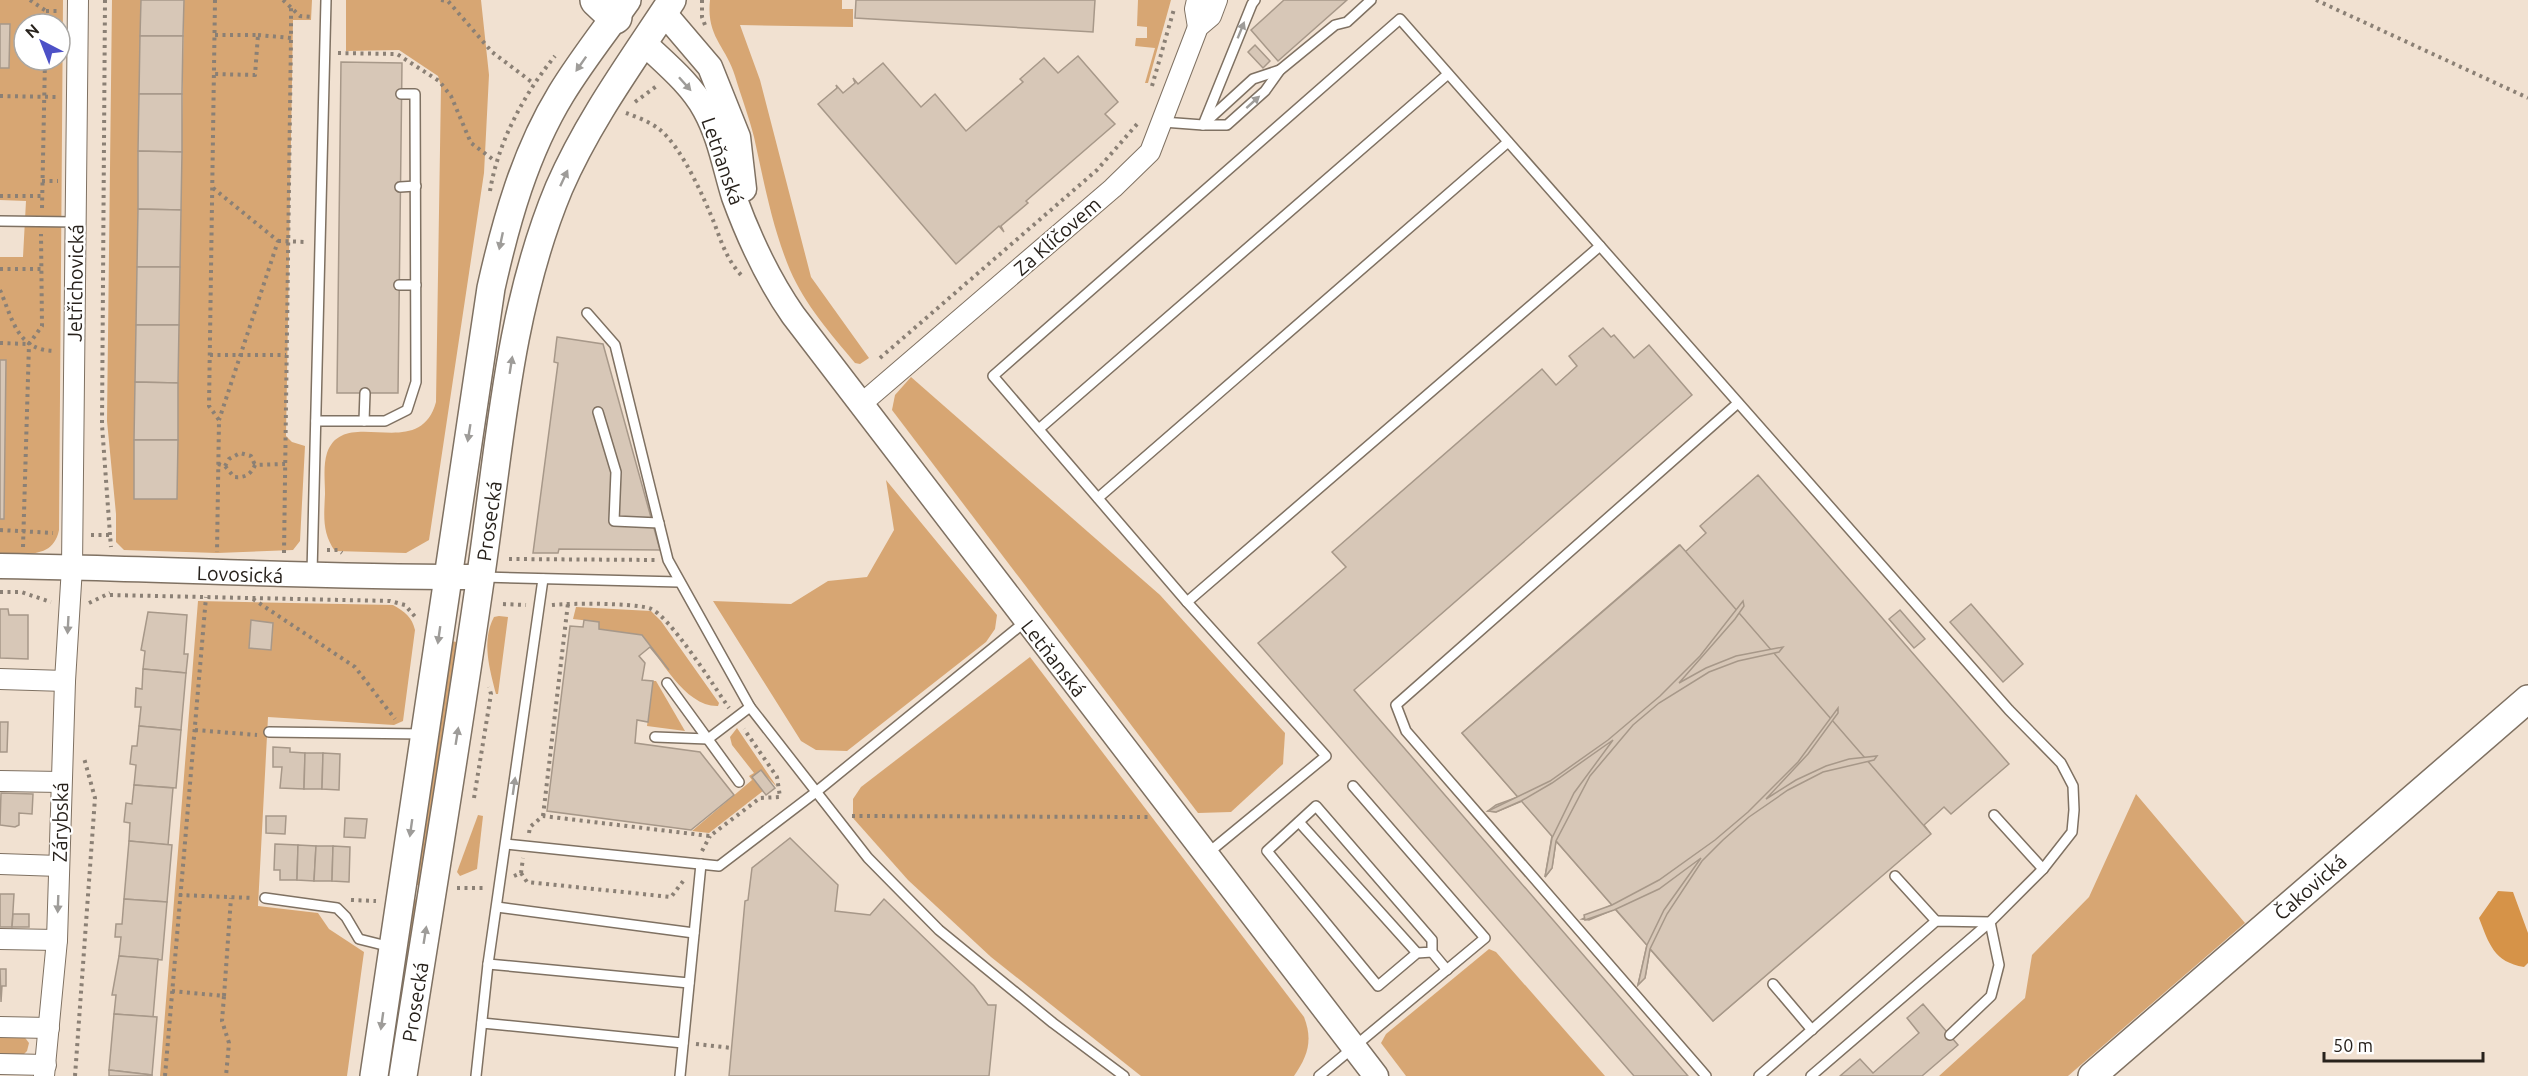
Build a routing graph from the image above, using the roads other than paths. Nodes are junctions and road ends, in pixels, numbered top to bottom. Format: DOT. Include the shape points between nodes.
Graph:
graph roads {
  1 [pos="78,0"];
  2 [pos="326,0"];
  3 [pos="1197,0"];
  4 [pos="1217,0"];
  5 [pos="1256,0"];
  6 [pos="1371,0"];
  7 [pos="662,4"];
  8 [pos="613,6"];
  9 [pos="1198,27"];
  10 [pos="644,43"];
  11 [pos="1280,70"];
  12 [pos="1448,74"];
  13 [pos="401,94"];
  14 [pos="1163,122"];
  15 [pos="1203,125"];
  16 [pos="1508,142"];
  17 [pos="416,186"];
  18 [pos="400,187"];
  19 [pos="0,222"];
  20 [pos="76,222"];
  21 [pos="749,230"];
  22 [pos="1600,246"];
  23 [pos="399,285"];
  24 [pos="416,285"];
  25 [pos="587,313"];
  26 [pos="365,393"];
  27 [pos="1738,403"];
  28 [pos="860,405"];
  29 [pos="598,412"];
  30 [pos="316,421"];
  31 [pos="364,421"];
  32 [pos="1039,429"];
  33 [pos="1098,498"];
  34 [pos="659,523"];
  35 [pos="11,566"];
  36 [pos="72,567"];
  37 [pos="312,576"];
  38 [pos="447,577"];
  39 [pos="493,578"];
  40 [pos="543,579"];
  41 [pos="679,582"];
  42 [pos="1187,602"];
  43 [pos="1026,621"];
  44 [pos="0,680"];
  45 [pos="64,681"];
  46 [pos="667,683"];
  47 [pos="2528,699"];
  48 [pos="750,707"];
  49 [pos="269,732"];
  50 [pos="415,734"];
  51 [pos="655,737"];
  52 [pos="708,740"];
  53 [pos="0,781"];
  54 [pos="61,782"];
  55 [pos="739,782"];
  56 [pos="1353,786"];
  57 [pos="816,792"];
  58 [pos="1994,815"];
  59 [pos="1299,822"];
  60 [pos="506,844"];
  61 [pos="1206,855"];
  62 [pos="0,864"];
  63 [pos="698,864"];
  64 [pos="59,866"];
  65 [pos="2043,869"];
  66 [pos="1895,876"];
  67 [pos="265,898"];
  68 [pos="497,907"];
  69 [pos="1936,921"];
  70 [pos="1990,922"];
  71 [pos="694,933"];
  72 [pos="0,939"];
  73 [pos="57,940"];
  74 [pos="393,948"];
  75 [pos="1432,952"];
  76 [pos="1417,953"];
  77 [pos="488,964"];
  78 [pos="1447,970"];
  79 [pos="689,983"];
  80 [pos="1773,984"];
  81 [pos="482,1023"];
  82 [pos="0,1027"];
  83 [pos="49,1028"];
  84 [pos="1812,1030"];
  85 [pos="1950,1035"];
  86 [pos="683,1043"];
  87 [pos="1354,1048"];
  88 [pos="0,1064"];
  89 [pos="45,1070"];
  90 [pos="374,1076"];
  91 [pos="403,1076"];
  92 [pos="476,1076"];
  93 [pos="680,1076"];
  94 [pos="1124,1076"];
  95 [pos="1320,1076"];
  96 [pos="1376,1076"];
  97 [pos="1706,1076"];
  98 [pos="1759,1076"];
  99 [pos="1811,1076"];
  100 [pos="2092,1076"];
  1 -- 20 [label="street, Jetřichovická"];
  2 -- 30 [label="lane"];
  3 -- 9 [label="street, Za Klíčovem"];
  4 -- 9 [label="street, Za Klíčovem" via="1211,16"];
  15 -- 5 [label="lane, one-way"];
  6 -- 11 [label="lane"];
  7 -- 10 [label="main road, Prosecká"];
  7 -- 21 [label="street, Letňanská" via="710,67 738,137"];
  8 -- 10 [label="main road"];
  8 -- 38 [label="main road, Prosecká, one-way" via="560,95 520,180 505,224 491,288"];
  9 -- 14 [label="street, Za Klíčovem"];
  10 -- 21 [label="street, Letňanská, one-way" via="705,109"];
  39 -- 10 [label="main road, Prosecká, one-way" via="512,360 543,232 579,145"];
  11 -- 15 [label="lane" via="1253,79"];
  15 -- 11 [label="lane, one-way" via="1227,125 1265,91"];
  12 -- 16 [label="lane"];
  12 -- 32 [label="lane"];
  12 -- 32 [label="lane" via="1400,19 993,376"];
  13 -- 17 [label="lane" via="415,94"];
  14 -- 15 [label="lane"];
  14 -- 28 [label="street, Za Klíčovem" via="1150,152 1113,188"];
  16 -- 22 [label="lane"];
  16 -- 33 [label="lane"];
  17 -- 18 [label="lane"];
  17 -- 24 [label="lane"];
  19 -- 20 [label="lane"];
  20 -- 36 [label="street, Jetřichovická"];
  21 -- 28 [label="street, Letňanská" via="771,283"];
  22 -- 27 [label="lane"];
  22 -- 42 [label="lane"];
  23 -- 24 [label="lane"];
  24 -- 31 [label="lane" via="416,382 407,410 386,421"];
  25 -- 34 [label="lane" via="615,345"];
  26 -- 31 [label="lane"];
  27 -- 65 [label="lane" via="2009,710 2061,763 2073,786 2072,832"];
  27 -- 97 [label="lane" via="1396,705 1406,731"];
  28 -- 43 [label="street, Letňanská"];
  29 -- 34 [label="lane" via="616,472 614,521"];
  30 -- 31 [label="lane"];
  30 -- 37 [label="lane"];
  32 -- 33 [label="lane"];
  33 -- 42 [label="lane"];
  34 -- 41 [label="lane" via="668,560"];
  35 -- 36 [label="street, Lovosická"];
  36 -- 37 [label="street, Lovosická"];
  36 -- 45 [label="street, Zárybská, one-way"];
  37 -- 38 [label="street, Lovosická"];
  38 -- 39 [label="street, Lovosická"];
  38 -- 50 [label="main road, Prosecká, one-way"];
  39 -- 40 [label="lane"];
  91 -- 39 [label="main road, Prosecká, one-way"];
  40 -- 41 [label="lane"];
  60 -- 40 [label="lane, one-way"];
  41 -- 48 [label="lane"];
  42 -- 61 [label="lane" via="1326,756"];
  43 -- 57 [label="lane"];
  43 -- 61 [label="street, Letňanská"];
  44 -- 45 [label="street"];
  45 -- 54 [label="street, Zárybská"];
  46 -- 52 [label="lane"];
  47 -- 100 [label="main road, Čakovická"];
  48 -- 52 [label="lane"];
  48 -- 57 [label="lane"];
  49 -- 50 [label="lane"];
  50 -- 74 [label="main road, Prosecká, one-way"];
  51 -- 52 [label="lane"];
  52 -- 55 [label="lane"];
  53 -- 54 [label="street"];
  54 -- 64 [label="street, Zárybská"];
  56 -- 78 [label="lane" via="1485,938"];
  57 -- 63 [label="lane" via="719,866"];
  57 -- 94 [label="lane" via="868,858 939,930"];
  58 -- 65 [label="lane"];
  59 -- 75 [label="lane" via="1316,806 1432,940"];
  59 -- 76 [label="lane"];
  59 -- 76 [label="lane" via="1267,851 1378,986"];
  60 -- 63 [label="lane"];
  60 -- 68 [label="lane"];
  61 -- 87 [label="street, Letňanská"];
  62 -- 64 [label="street"];
  63 -- 71 [label="lane"];
  64 -- 73 [label="street, Zárybská, one-way"];
  65 -- 70 [label="lane"];
  66 -- 69 [label="lane"];
  67 -- 74 [label="lane" via="337,908 359,939"];
  68 -- 71 [label="lane"];
  68 -- 77 [label="lane"];
  69 -- 70 [label="lane"];
  69 -- 84 [label="lane"];
  70 -- 85 [label="lane" via="1999,965 1991,996"];
  70 -- 99 [label="lane"];
  71 -- 79 [label="lane"];
  72 -- 73 [label="street"];
  73 -- 83 [label="street, Zárybská"];
  74 -- 90 [label="main road, Prosecká, one-way"];
  75 -- 76 [label="lane"];
  75 -- 78 [label="lane"];
  77 -- 79 [label="lane"];
  77 -- 81 [label="lane"];
  78 -- 87 [label="lane"];
  79 -- 86 [label="lane"];
  80 -- 84 [label="lane"];
  81 -- 86 [label="lane"];
  81 -- 92 [label="lane"];
  82 -- 83 [label="street"];
  83 -- 89 [label="street, Zárybská"];
  84 -- 98 [label="lane"];
  86 -- 93 [label="lane"];
  87 -- 95 [label="lane"];
  87 -- 96 [label="street, Letňanská"];
  88 -- 89 [label="street"];
}
